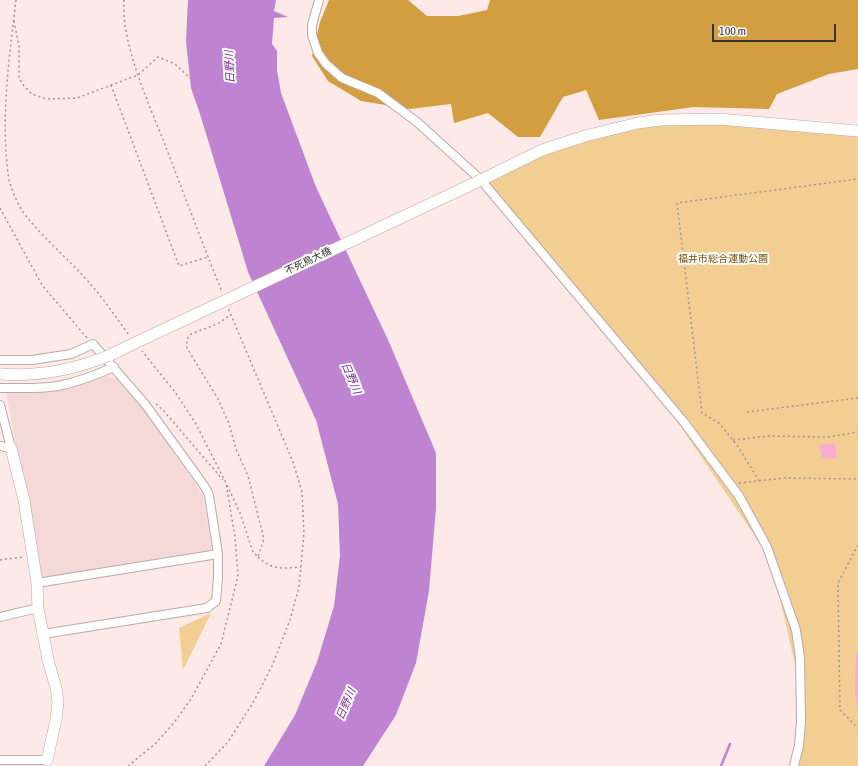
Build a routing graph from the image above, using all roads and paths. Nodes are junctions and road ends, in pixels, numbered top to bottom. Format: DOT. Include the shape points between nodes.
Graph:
graph roads {
  1 [pos="16,0"];
  2 [pos="124,0"];
  3 [pos="319,0"];
  4 [pos="14,19"];
  5 [pos="138,75"];
  6 [pos="191,78"];
  7 [pos="4,80"];
  8 [pos="111,85"];
  9 [pos="858,131"];
  10 [pos="3,148"];
  11 [pos="858,179"];
  12 [pos="481,180"];
  13 [pos="0,208"];
  14 [pos="208,257"];
  15 [pos="222,294"];
  16 [pos="228,308"];
  17 [pos="231,316"];
  18 [pos="135,343"];
  19 [pos="92,344"];
  20 [pos="0,360"];
  21 [pos="114,367"];
  22 [pos="0,374"];
  23 [pos="0,388"];
  24 [pos="858,398"];
  25 [pos="145,404"];
  26 [pos="0,405"];
  27 [pos="747,412"];
  28 [pos="858,432"];
  29 [pos="733,440"];
  30 [pos="0,446"];
  31 [pos="11,448"];
  32 [pos="858,479"];
  33 [pos="759,481"];
  34 [pos="729,484"];
  35 [pos="858,546"];
  36 [pos="218,554"];
  37 [pos="32,556"];
  38 [pos="258,557"];
  39 [pos="0,560"];
  40 [pos="301,567"];
  41 [pos="36,583"];
  42 [pos="38,608"];
  43 [pos="0,617"];
  44 [pos="43,634"];
  45 [pos="858,728"];
  46 [pos="0,760"];
  47 [pos="48,760"];
  48 [pos="205,766"];
  49 [pos="794,766"];
  1 -- 4 [label="path"];
  2 -- 5 [label="path" via="128,38"];
  3 -- 12 [label="street" via="312,35 318,53 326,64 342,78 378,93 417,122"];
  4 -- 7 [label="path"];
  4 -- 8 [label="path" via="19,78 32,94 47,99 77,98"];
  5 -- 6 [label="path" via="158,56 175,64"];
  5 -- 8 [label="path"];
  5 -- 14 [label="path"];
  8 -- 14 [label="path" via="179,266"];
  9 -- 12 [label="street, 不死鳥大橋" via="720,119 660,120 585,136 542,150"];
  10 -- 18 [label="path" via="6,170 14,195 26,215 93,286"];
  11 -- 29 [label="path" via="677,203 702,413 719,423"];
  12 -- 18 [label="street, 不死鳥大橋, bridge"];
  12 -- 34 [label="street" via="683,421"];
  13 -- 19 [label="path" via="42,285"];
  14 -- 15 [label="path"];
  16 -- 17 [label="path"];
  17 -- 38 [label="path" via="191,334 187,339 187,348 230,424 236,449 248,476 264,539"];
  17 -- 40 [label="path" via="293,462 302,492 304,533"];
  18 -- 22 [label="street, 不死鳥大橋, bridge" via="93,362 65,370 32,375"];
  19 -- 20 [label="street" via="71,354 32,360"];
  19 -- 21 [label="street"];
  21 -- 23 [label="street" via="58,386 31,389"];
  21 -- 25 [label="street"];
  24 -- 27 [label="path"];
  25 -- 36 [label="street" via="209,495"];
  25 -- 38 [label="path" via="153,401 163,410 226,483 240,513 253,552"];
  26 -- 31 [label="street"];
  28 -- 29 [label="path" via="829,437 769,436"];
  29 -- 33 [label="path"];
  30 -- 31 [label="street"];
  31 -- 37 [label="street" via="24,500"];
  32 -- 33 [label="path" via="784,478"];
  33 -- 34 [label="path"];
  34 -- 49 [label="street" via="739,496 767,547 796,630 800,658 801,722"];
  35 -- 45 [label="path" via="838,583 840,710"];
  36 -- 41 [label="street"];
  36 -- 44 [label="street" via="216,602 207,608"];
  37 -- 39 [label="path"];
  37 -- 41 [label="street"];
  38 -- 40 [label="path" via="265,564 275,568"];
  40 -- 48 [label="path" via="299,587 290,620 272,666 228,742"];
  41 -- 42 [label="street"];
  42 -- 43 [label="street"];
  42 -- 44 [label="street"];
  44 -- 47 [label="street" via="58,702"];
  46 -- 47 [label="street"];
}
